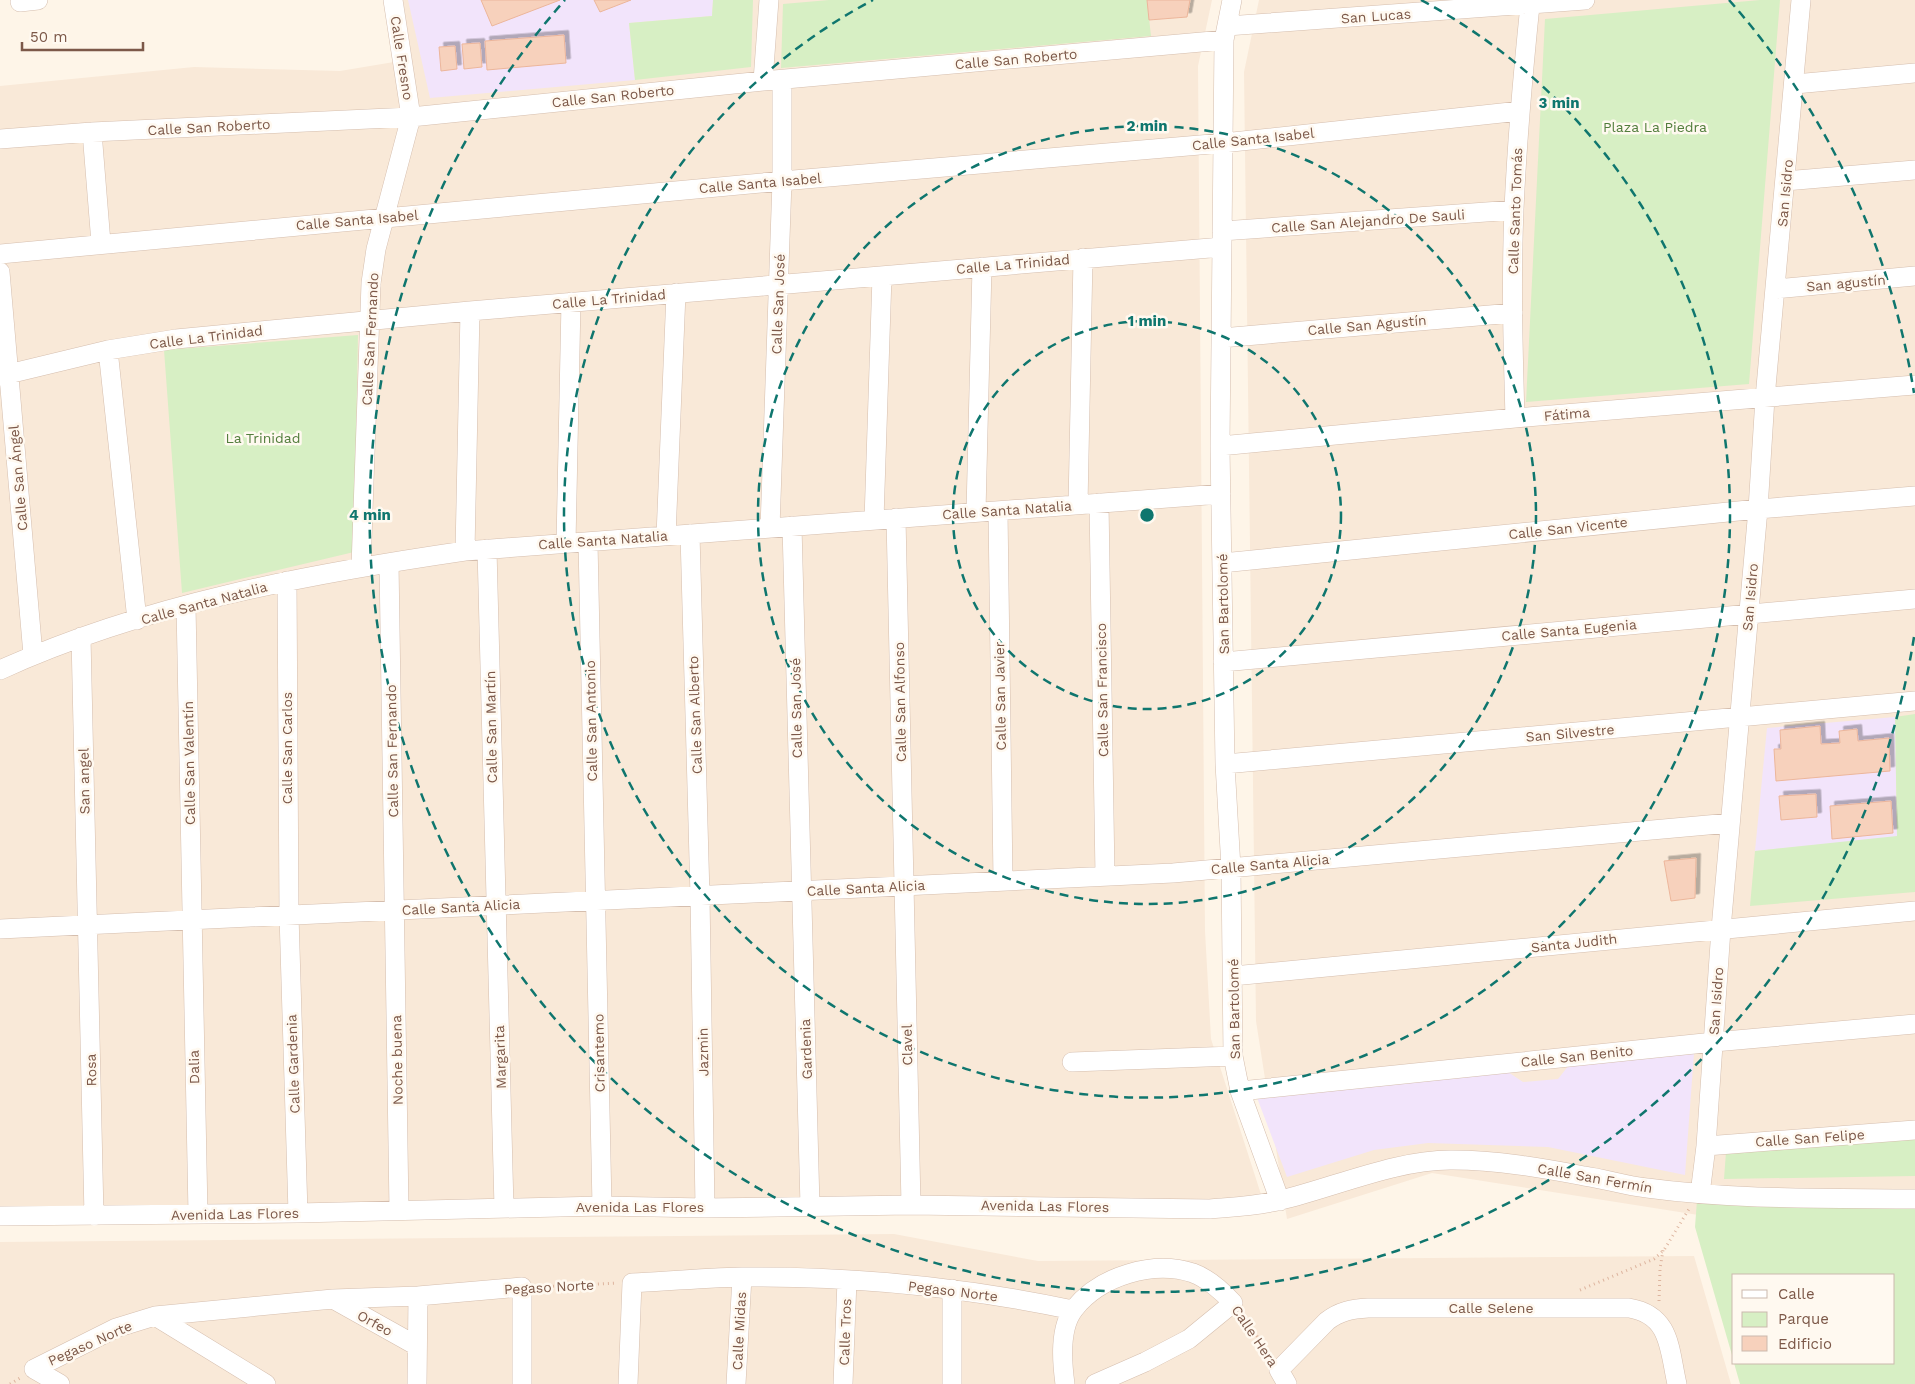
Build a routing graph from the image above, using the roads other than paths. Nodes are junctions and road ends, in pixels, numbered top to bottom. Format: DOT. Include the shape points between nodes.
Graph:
graph roads {
  1 [pos="393,0"];
  2 [pos="769,0"];
  3 [pos="1232,0"];
  4 [pos="1585,0"];
  5 [pos="1801,0"];
  6 [pos="1530,5"];
  7 [pos="1225,33"];
  8 [pos="1915,73"];
  9 [pos="782,80"];
  10 [pos="763,81"];
  11 [pos="1795,84"];
  12 [pos="1520,111"];
  13 [pos="412,116"];
  14 [pos="92,132"];
  15 [pos="0,139"];
  16 [pos="1223,143"];
  17 [pos="1915,170"];
  18 [pos="782,181"];
  19 [pos="1785,181"];
  20 [pos="1514,210"];
  21 [pos="384,218"];
  22 [pos="1222,239"];
  23 [pos="101,243"];
  24 [pos="0,254"];
  25 [pos="1083,258"];
  26 [pos="982,267"];
  27 [pos="0,272"];
  28 [pos="882,276"];
  29 [pos="1915,276"];
  30 [pos="779,284"];
  31 [pos="1776,289"];
  32 [pos="676,293"];
  33 [pos="571,302"];
  34 [pos="470,310"];
  35 [pos="1512,313"];
  36 [pos="370,320"];
  37 [pos="1221,338"];
  38 [pos="108,350"];
  39 [pos="4,374"];
  40 [pos="1915,385"];
  41 [pos="1765,398"];
  42 [pos="1515,418"];
  43 [pos="1220,446"];
  44 [pos="1221,494"];
  45 [pos="1915,496"];
  46 [pos="1099,503"];
  47 [pos="1078,505"];
  48 [pos="1758,509"];
  49 [pos="998,511"];
  50 [pos="976,512"];
  51 [pos="896,518"];
  52 [pos="874,520"];
  53 [pos="792,526"];
  54 [pos="770,528"];
  55 [pos="690,534"];
  56 [pos="666,536"];
  57 [pos="588,542"];
  58 [pos="566,543"];
  59 [pos="487,549"];
  60 [pos="465,551"];
  61 [pos="388,563"];
  62 [pos="1222,563"];
  63 [pos="361,567"];
  64 [pos="286,582"];
  65 [pos="1915,599"];
  66 [pos="186,606"];
  67 [pos="1748,613"];
  68 [pos="137,620"];
  69 [pos="81,637"];
  70 [pos="33,655"];
  71 [pos="1224,662"];
  72 [pos="0,670"];
  73 [pos="1915,701"];
  74 [pos="1739,717"];
  75 [pos="1225,764"];
  76 [pos="1730,823"];
  77 [pos="1231,868"];
  78 [pos="1105,876"];
  79 [pos="1003,881"];
  80 [pos="904,886"];
  81 [pos="801,891"];
  82 [pos="700,896"];
  83 [pos="596,900"];
  84 [pos="495,905"];
  85 [pos="395,910"];
  86 [pos="1915,911"];
  87 [pos="288,915"];
  88 [pos="191,920"];
  89 [pos="87,925"];
  90 [pos="0,929"];
  91 [pos="1721,929"];
  92 [pos="1233,976"];
  93 [pos="1915,1024"];
  94 [pos="1714,1042"];
  95 [pos="1233,1056"];
  96 [pos="1072,1062"];
  97 [pos="1240,1091"];
  98 [pos="1915,1130"];
  99 [pos="1706,1146"];
  100 [pos="1700,1194"];
  101 [pos="1915,1198"];
  102 [pos="1280,1201"];
  103 [pos="911,1204"];
  104 [pos="602,1206"];
  105 [pos="810,1206"];
  106 [pos="504,1208"];
  107 [pos="705,1208"];
  108 [pos="400,1210"];
  109 [pos="298,1213"];
  110 [pos="198,1214"];
  111 [pos="0,1216"];
  112 [pos="94,1216"];
  113 [pos="742,1277"];
  114 [pos="847,1280"];
  115 [pos="952,1289"];
  116 [pos="418,1296"];
  117 [pos="333,1299"];
  118 [pos="1073,1310"];
  119 [pos="155,1316"];
  120 [pos="417,1346"];
  121 [pos="1283,1377"];
  122 [pos="60,1384"];
  123 [pos="266,1384"];
  124 [pos="417,1384"];
  125 [pos="522,1384"];
  126 [pos="628,1384"];
  127 [pos="736,1384"];
  128 [pos="843,1384"];
  129 [pos="952,1384"];
  130 [pos="1065,1384"];
  131 [pos="1095,1384"];
  132 [pos="1677,1384"];
  1 -- 13 [label="street, Calle Fresno"];
  2 -- 10 [label="street"];
  3 -- 7 [label="street, San Bartolomé"];
  4 -- 6 [label="street, San Lucas"];
  5 -- 11 [label="street, San Isidro"];
  6 -- 7 [label="street, San Lucas"];
  6 -- 12 [label="street, Calle Santo Tomás"];
  7 -- 9 [label="street, Calle San Roberto"];
  7 -- 16 [label="street, San Bartolomé"];
  8 -- 11 [label="street"];
  9 -- 10 [label="street, Calle San Roberto"];
  9 -- 18 [label="street, Calle San José"];
  10 -- 13 [label="street, Calle San Roberto"];
  11 -- 19 [label="street, San Isidro"];
  12 -- 16 [label="street, Calle Santa Isabel"];
  12 -- 20 [label="street, Calle Santo Tomás"];
  13 -- 14 [label="street, Calle San Roberto"];
  13 -- 21 [label="street, Calle San Fernando"];
  14 -- 15 [label="street, Calle San Roberto"];
  14 -- 23 [label="street"];
  16 -- 18 [label="street, Calle Santa Isabel"];
  16 -- 22 [label="street, San Bartolomé"];
  17 -- 19 [label="street"];
  18 -- 21 [label="street, Calle Santa Isabel"];
  18 -- 30 [label="street, Calle San José"];
  19 -- 31 [label="street, San Isidro"];
  20 -- 22 [label="street, Calle San Alejandro De Sauli"];
  20 -- 35 [label="street, Calle Santo Tomás"];
  21 -- 23 [label="street, Calle Santa Isabel"];
  21 -- 36 [label="street, Calle San Fernando" via="372,274"];
  22 -- 25 [label="street, Calle La Trinidad"];
  22 -- 37 [label="street, San Bartolomé"];
  23 -- 24 [label="street, Calle Santa Isabel"];
  25 -- 26 [label="street, Calle La Trinidad"];
  25 -- 47 [label="street"];
  26 -- 28 [label="street, Calle La Trinidad"];
  26 -- 50 [label="street"];
  27 -- 39 [label="street, Calle San Ángel"];
  28 -- 30 [label="street, Calle La Trinidad"];
  28 -- 52 [label="street"];
  29 -- 31 [label="street, San agustín"];
  30 -- 32 [label="street, Calle La Trinidad"];
  30 -- 54 [label="street, Calle San José"];
  31 -- 41 [label="street, San Isidro"];
  32 -- 33 [label="street, Calle La Trinidad"];
  32 -- 56 [label="street"];
  33 -- 34 [label="street, Calle La Trinidad"];
  33 -- 58 [label="street"];
  34 -- 36 [label="street, Calle La Trinidad"];
  34 -- 60 [label="street"];
  35 -- 37 [label="street, Calle San Agustín"];
  35 -- 42 [label="street, Calle Santo Tomás"];
  36 -- 38 [label="street, Calle La Trinidad" via="176,339"];
  36 -- 63 [label="street, Calle San Fernando"];
  37 -- 43 [label="street, San Bartolomé"];
  38 -- 39 [label="street, Calle La Trinidad"];
  38 -- 68 [label="street"];
  39 -- 70 [label="street, Calle San Ángel"];
  40 -- 41 [label="street, Fátima"];
  41 -- 42 [label="street, Fátima"];
  41 -- 48 [label="street, San Isidro"];
  42 -- 43 [label="street, Fátima"];
  43 -- 44 [label="street, San Bartolomé"];
  44 -- 46 [label="street, Calle Santa Natalia"];
  44 -- 62 [label="street, San Bartolomé"];
  45 -- 48 [label="street, Calle San Vicente"];
  46 -- 47 [label="street, Calle Santa Natalia"];
  46 -- 78 [label="street, Calle San Francisco"];
  47 -- 49 [label="street, Calle Santa Natalia"];
  48 -- 62 [label="street, Calle San Vicente"];
  48 -- 67 [label="street, San Isidro"];
  49 -- 50 [label="street, Calle Santa Natalia"];
  49 -- 79 [label="street, Calle San Javier"];
  50 -- 51 [label="street, Calle Santa Natalia"];
  51 -- 52 [label="street, Calle Santa Natalia"];
  51 -- 80 [label="street, Calle San Alfonso"];
  52 -- 53 [label="street, Calle Santa Natalia"];
  53 -- 54 [label="street, Calle Santa Natalia"];
  53 -- 81 [label="street, Calle San José"];
  54 -- 55 [label="street, Calle Santa Natalia"];
  55 -- 56 [label="street, Calle Santa Natalia"];
  55 -- 82 [label="street, Calle San Alberto"];
  56 -- 57 [label="street, Calle Santa Natalia"];
  57 -- 58 [label="street, Calle Santa Natalia"];
  57 -- 83 [label="street, Calle San Antonio"];
  58 -- 59 [label="street, Calle Santa Natalia"];
  59 -- 60 [label="street, Calle Santa Natalia"];
  59 -- 84 [label="street, Calle San Martín"];
  60 -- 61 [label="street, Calle Santa Natalia"];
  61 -- 63 [label="street, Calle Santa Natalia"];
  61 -- 85 [label="street, Calle San Fernando"];
  62 -- 71 [label="street, San Bartolomé"];
  63 -- 64 [label="street, Calle Santa Natalia"];
  64 -- 66 [label="street, Calle Santa Natalia"];
  64 -- 87 [label="street, Calle San Carlos"];
  65 -- 67 [label="street, Calle Santa Eugenia"];
  66 -- 68 [label="street, Calle Santa Natalia"];
  66 -- 88 [label="street, Calle San Valentín"];
  67 -- 71 [label="street, Calle Santa Eugenia"];
  67 -- 74 [label="street, San Isidro"];
  68 -- 69 [label="street, Calle Santa Natalia"];
  69 -- 70 [label="street, Calle Santa Natalia"];
  69 -- 89 [label="street, San angel"];
  70 -- 72 [label="street, Calle Santa Natalia"];
  71 -- 75 [label="street, San Bartolomé"];
  73 -- 74 [label="street, San Silvestre"];
  74 -- 75 [label="street, San Silvestre"];
  74 -- 76 [label="street, San Isidro"];
  75 -- 77 [label="street, San Bartolomé"];
  76 -- 77 [label="street, Calle Santa Alicia"];
  76 -- 91 [label="street, San Isidro"];
  77 -- 78 [label="street, Calle Santa Alicia"];
  77 -- 92 [label="street, San Bartolomé"];
  78 -- 79 [label="street, Calle Santa Alicia"];
  79 -- 80 [label="street, Calle Santa Alicia"];
  80 -- 81 [label="street, Calle Santa Alicia"];
  80 -- 103 [label="street, Clavel"];
  81 -- 82 [label="street, Calle Santa Alicia"];
  81 -- 105 [label="street, Gardenia"];
  82 -- 83 [label="street, Calle Santa Alicia"];
  82 -- 107 [label="street, Jazmin"];
  83 -- 84 [label="street, Calle Santa Alicia"];
  83 -- 104 [label="street, Crisantemo"];
  84 -- 85 [label="street, Calle Santa Alicia"];
  84 -- 106 [label="street, Margarita"];
  85 -- 87 [label="street, Calle Santa Alicia"];
  85 -- 108 [label="street, Noche buena"];
  86 -- 91 [label="street, Santa Judith"];
  87 -- 88 [label="street, Calle Santa Alicia"];
  87 -- 109 [label="street, Calle Gardenia"];
  88 -- 89 [label="street, Calle Santa Alicia"];
  88 -- 110 [label="street, Dalia"];
  89 -- 90 [label="street, Calle Santa Alicia"];
  89 -- 112 [label="street, Rosa"];
  91 -- 92 [label="street, Santa Judith"];
  91 -- 94 [label="street, San Isidro"];
  92 -- 95 [label="street, San Bartolomé"];
  93 -- 94 [label="street, Calle San Benito"];
  94 -- 97 [label="street, Calle San Benito"];
  94 -- 99 [label="street, San Isidro"];
  95 -- 96 [label="street"];
  95 -- 97 [label="street, San Bartolomé"];
  97 -- 102 [label="street, San Bartolomé"];
  98 -- 99 [label="street, Calle San Felipe"];
  99 -- 100 [label="street, San Isidro"];
  100 -- 101 [label="street, Calle San Fermín" via="1774,1198"];
  100 -- 102 [label="street, Calle San Fermín" via="1645,1188 1528,1167 1454,1160 1398,1168"];
  102 -- 103 [label="street, Avenida Las Flores" via="1210,1209"];
  103 -- 105 [label="street, Avenida Las Flores"];
  104 -- 106 [label="street, Avenida Las Flores"];
  104 -- 107 [label="street, Avenida Las Flores"];
  105 -- 107 [label="street, Avenida Las Flores"];
  106 -- 108 [label="street, Avenida Las Flores"];
  108 -- 109 [label="street, Avenida Las Flores"];
  109 -- 110 [label="street, Avenida Las Flores"];
  110 -- 112 [label="street, Avenida Las Flores"];
  111 -- 112 [label="street, Avenida Las Flores"];
  113 -- 114 [label="street, Pegaso Norte"];
  113 -- 126 [label="street, Pegaso Norte" via="632,1283"];
  113 -- 127 [label="street, Calle Midas"];
  114 -- 115 [label="street, Pegaso Norte"];
  114 -- 128 [label="street, Calle Tros"];
  115 -- 118 [label="street, Pegaso Norte"];
  115 -- 129 [label="street"];
  116 -- 117 [label="street, Pegaso Norte"];
  116 -- 120 [label="street"];
  116 -- 125 [label="street, Pegaso Norte" via="522,1287"];
  117 -- 119 [label="street, Pegaso Norte"];
  117 -- 120 [label="street, Orfeo"];
  118 -- 130 [label="street, Calle Hera" via="1062,1349"];
  118 -- 131 [label="street, Calle Hera" via="1112,1280 1155,1269 1176,1269 1195,1274 1233,1303 1189,1339"];
  119 -- 122 [label="street, Pegaso Norte" via="116,1328 34,1369"];
  119 -- 123 [label="street"];
  120 -- 124 [label="street"];
  121 -- 132 [label="street, Calle Selene" via="1327,1321 1336,1314 1356,1308 1629,1308 1641,1310 1662,1325"];
}
